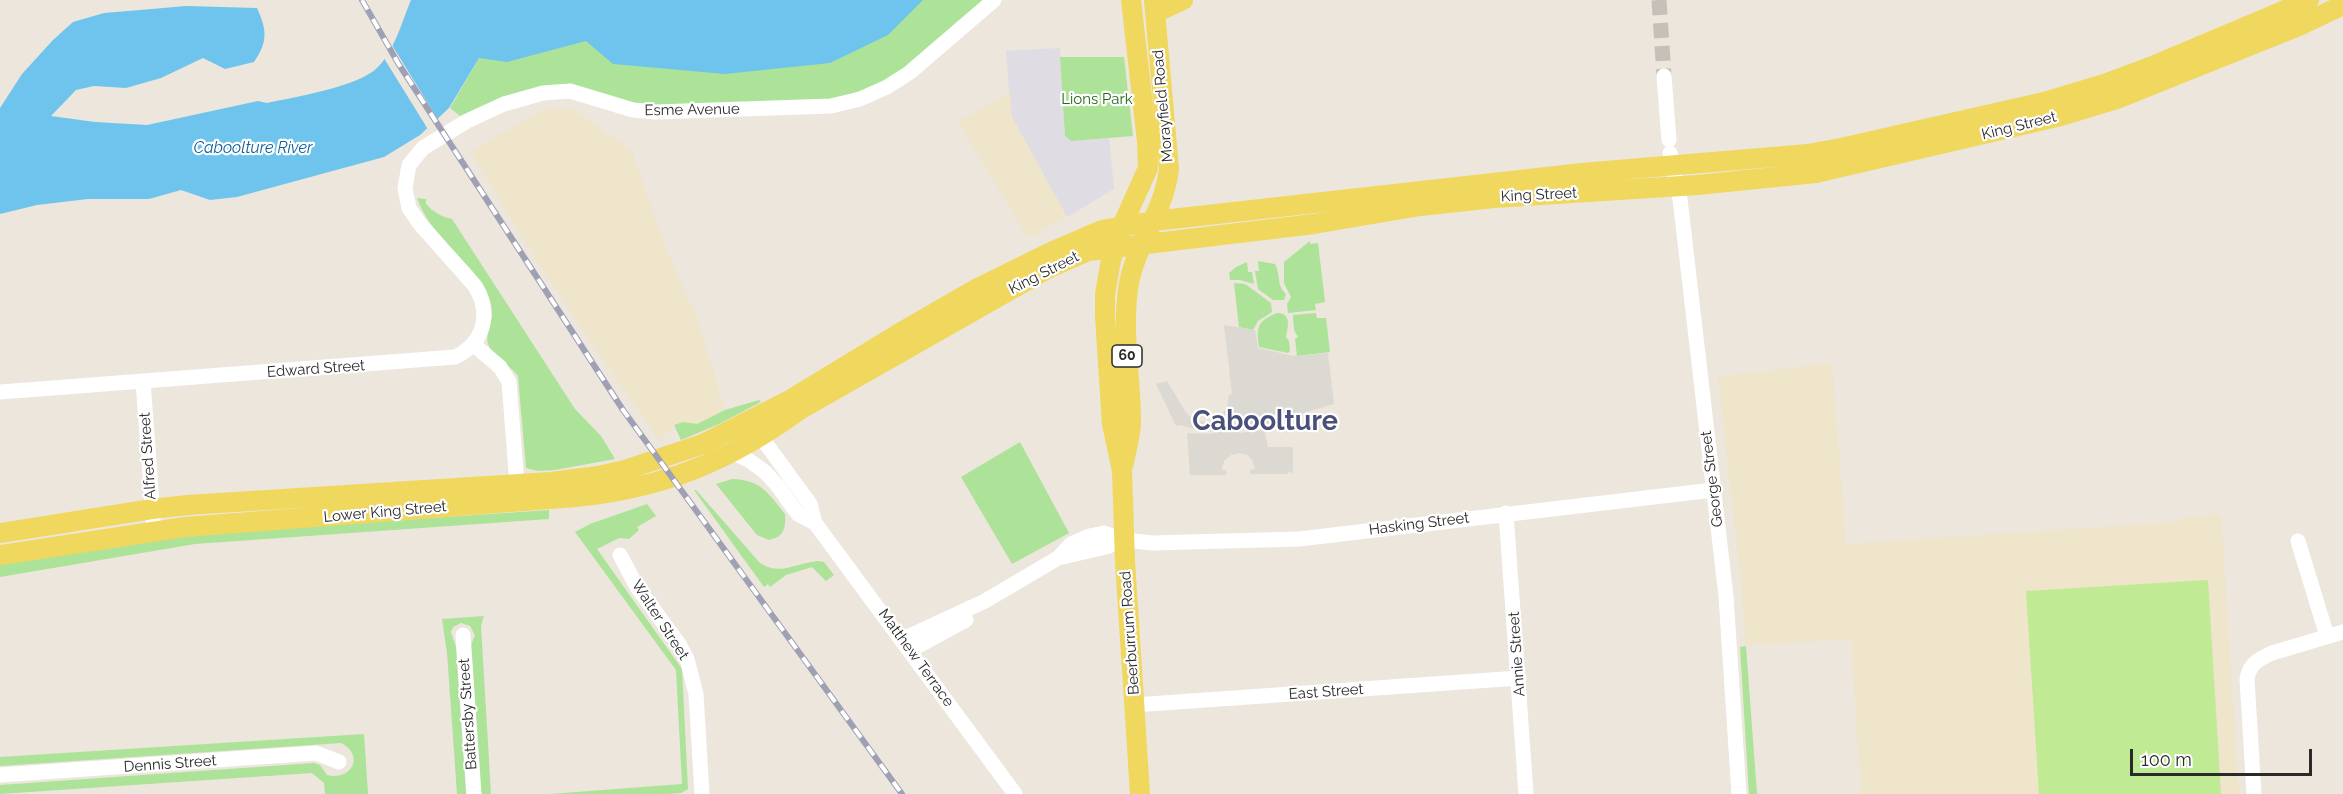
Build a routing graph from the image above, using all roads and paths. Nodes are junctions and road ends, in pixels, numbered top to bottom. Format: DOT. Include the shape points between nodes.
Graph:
graph roads {
  1 [pos="994,0"];
  2 [pos="1131,0"];
  3 [pos="1183,0"];
  4 [pos="2309,0"];
  5 [pos="2343,5"];
  6 [pos="1154,6"];
  7 [pos="1664,76"];
  8 [pos="1670,153"];
  9 [pos="1678,186"];
  10 [pos="1154,221"];
  11 [pos="1122,226"];
  12 [pos="1143,243"];
  13 [pos="1115,246"];
  14 [pos="474,345"];
  15 [pos="143,381"];
  16 [pos="0,392"];
  17 [pos="740,427"];
  18 [pos="760,437"];
  19 [pos="733,453"];
  20 [pos="1122,471"];
  21 [pos="517,484"];
  22 [pos="1713,490"];
  23 [pos="152,509"];
  24 [pos="1506,513"];
  25 [pos="815,523"];
  26 [pos="154,530"];
  27 [pos="0,533"];
  28 [pos="1125,540"];
  29 [pos="2298,541"];
  30 [pos="0,555"];
  31 [pos="620,555"];
  32 [pos="2343,632"];
  33 [pos="463,635"];
  34 [pos="2327,636"];
  35 [pos="907,645"];
  36 [pos="1519,678"];
  37 [pos="1134,705"];
  38 [pos="339,762"];
  39 [pos="0,776"];
  40 [pos="474,794"];
  41 [pos="702,794"];
  42 [pos="1015,794"];
  43 [pos="1140,794"];
  44 [pos="1526,794"];
  45 [pos="1739,794"];
  46 [pos="2254,794"];
  1 -- 14 [label="street, Esme Avenue" via="909,73 860,99 831,106 656,112 633,110 570,91 543,93 504,104 423,147 409,165 405,188 409,208 480,294 483,323"];
  2 -- 11 [label="main road, Morayfield Road / 60" via="1148,161 1146,176"];
  3 -- 6 [label="main road"];
  4 -- 8 [label="main road, King Street" via="2130,75 2044,102 1824,151"];
  5 -- 9 [label="main road, King Street" via="2139,91 2061,116 1815,173"];
  6 -- 10 [label="main road, Morayfield Road / 60" via="1169,160 1166,192"];
  7 -- 8 [label="street, George Street"];
  8 -- 9 [label="street, George Street"];
  8 -- 10 [label="main road, King Street" via="1523,179"];
  9 -- 12 [label="main road, King Street" via="1494,198"];
  9 -- 22 [label="street, George Street"];
  10 -- 11 [label="main road, King Street"];
  10 -- 12 [label="main road, Morayfield Road / 60"];
  11 -- 13 [label="main road, Morayfield Road / 60"];
  11 -- 17 [label="main road, King Street" via="1070,243 976,289"];
  12 -- 13 [label="main road, King Street"];
  12 -- 20 [label="main road, Beerburrum Road / 60" via="1132,270 1125,311 1131,425"];
  13 -- 18 [label="main road, King Street" via="1088,251 1049,268 819,398"];
  13 -- 20 [label="main road, Beerburrum Road / 60" via="1105,316 1112,424"];
  14 -- 15 [label="street, Edward Street" via="446,359"];
  14 -- 21 [label="street" via="500,367 509,382"];
  15 -- 16 [label="street, Edward Street"];
  15 -- 23 [label="street, Alfred Street"];
  17 -- 18 [label="street, Matthew Terrace"];
  17 -- 21 [label="main road, Lower King Street" via="690,449 625,470"];
  18 -- 19 [label="main road, Lower King Street"];
  18 -- 25 [label="street, Matthew Terrace" via="810,504"];
  19 -- 25 [label="street, Matthew Terrace" via="765,472 798,514"];
  19 -- 26 [label="main road, Lower King Street" via="638,488 576,497"];
  20 -- 28 [label="main road, Beerburrum Road / 60"];
  21 -- 23 [label="main road, Lower King Street"];
  22 -- 24 [label="street, Hasking Street"];
  22 -- 45 [label="street, George Street" via="1726,596"];
  23 -- 26 [label="street, Alfred Street"];
  23 -- 27 [label="main road, Lower King Street"];
  24 -- 28 [label="street, Hasking Street" via="1274,541"];
  24 -- 36 [label="street, Annie Street"];
  25 -- 35 [label="street, Matthew Terrace"];
  26 -- 30 [label="main road, Lower King Street"];
  28 -- 35 [label="street" via="1058,558 985,601 970,617"];
  28 -- 37 [label="main road, Beerburrum Road / 60"];
  29 -- 34 [label="street"];
  31 -- 41 [label="street, Walter Street" via="637,587 687,659 696,694"];
  32 -- 34 [label="street"];
  33 -- 40 [label="street, Battersby Street"];
  34 -- 46 [label="street" via="2262,657 2250,667 2247,680"];
  35 -- 42 [label="street, Matthew Terrace"];
  36 -- 37 [label="street, East Street"];
  36 -- 44 [label="street, Annie Street"];
  37 -- 43 [label="main road, Beerburrum Road / 60"];
  38 -- 39 [label="street, Dennis Street" via="316,753"];
}
